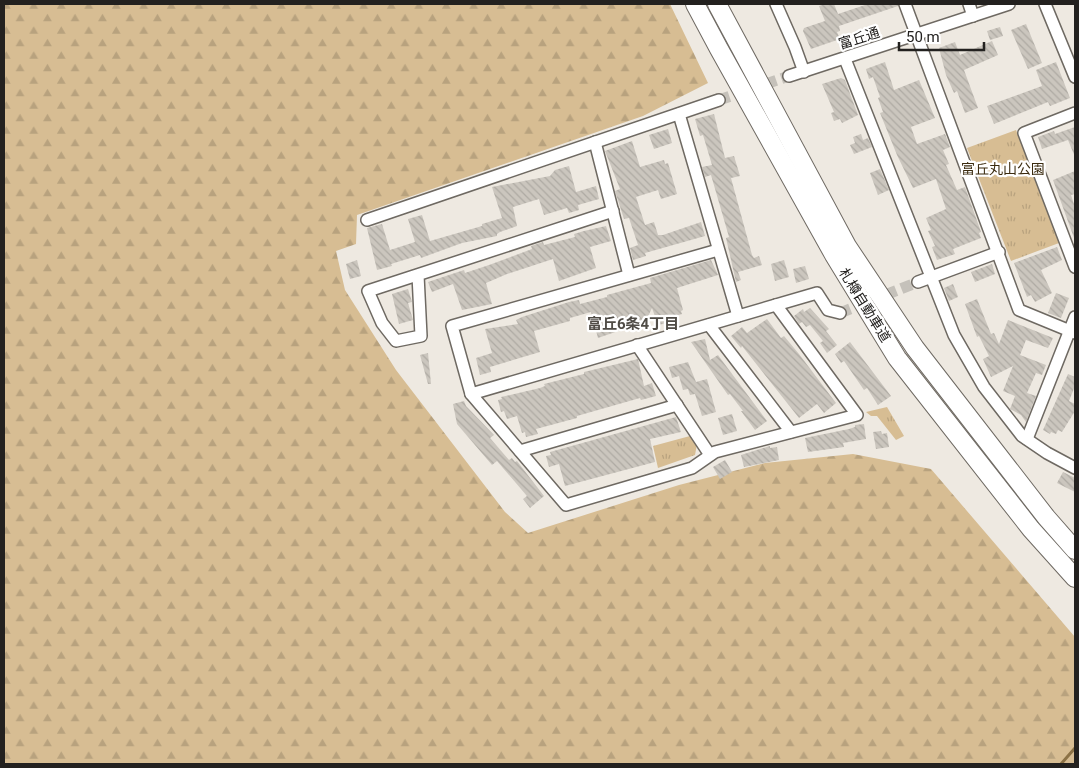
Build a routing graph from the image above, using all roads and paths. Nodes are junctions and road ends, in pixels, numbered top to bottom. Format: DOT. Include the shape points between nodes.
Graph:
graph roads {
  1 [pos="695,4"];
  2 [pos="717,4"];
  3 [pos="776,4"];
  4 [pos="905,4"];
  5 [pos="970,4"];
  6 [pos="1009,4"];
  7 [pos="1045,4"];
  8 [pos="973,16"];
  9 [pos="916,35"];
  10 [pos="845,58"];
  11 [pos="804,72"];
  12 [pos="789,76"];
  13 [pos="1075,76"];
  14 [pos="719,100"];
  15 [pos="1075,113"];
  16 [pos="678,114"];
  17 [pos="595,142"];
  18 [pos="613,211"];
  19 [pos="367,220"];
  20 [pos="718,250"];
  21 [pos="999,252"];
  22 [pos="1075,267"];
  23 [pos="418,275"];
  24 [pos="629,275"];
  25 [pos="932,277"];
  26 [pos="918,282"];
  27 [pos="776,305"];
  28 [pos="840,313"];
  29 [pos="738,316"];
  30 [pos="1075,317"];
  31 [pos="709,324"];
  32 [pos="1073,332"];
  33 [pos="637,346"];
  34 [pos="470,394"];
  35 [pos="677,406"];
  36 [pos="791,432"];
  37 [pos="1027,439"];
  38 [pos="520,451"];
  39 [pos="710,455"];
  40 [pos="1075,468"];
  41 [pos="1075,550"];
  42 [pos="1075,578"];
  1 -- 42 [label="highway, 札樽自動車道" via="829,246 897,358 1031,529"];
  2 -- 41 [label="highway, 札樽自動車道" via="847,246 915,348"];
  3 -- 11 [label="street"];
  4 -- 9 [label="street"];
  5 -- 8 [label="street"];
  6 -- 8 [label="street, 富丘通"];
  7 -- 13 [label="street"];
  8 -- 9 [label="street, 富丘通"];
  9 -- 10 [label="street, 富丘通"];
  9 -- 21 [label="street"];
  10 -- 11 [label="street, 富丘通"];
  10 -- 25 [label="street"];
  11 -- 12 [label="street, 富丘通"];
  14 -- 16 [label="street"];
  15 -- 22 [label="street" via="1024,132"];
  16 -- 17 [label="street"];
  16 -- 20 [label="street"];
  17 -- 18 [label="street"];
  17 -- 19 [label="street"];
  18 -- 23 [label="street"];
  18 -- 24 [label="street"];
  20 -- 24 [label="street"];
  20 -- 29 [label="street"];
  21 -- 25 [label="street"];
  21 -- 32 [label="street" via="1019,310"];
  23 -- 23 [label="street" via="368,292 382,323 396,341 421,336"];
  24 -- 34 [label="street" via="452,326"];
  25 -- 26 [label="street"];
  25 -- 37 [label="street" via="954,335 984,387"];
  27 -- 28 [label="street" via="817,293 828,310"];
  27 -- 29 [label="street"];
  27 -- 36 [label="street" via="857,415"];
  29 -- 31 [label="street"];
  30 -- 32 [label="street"];
  31 -- 33 [label="street"];
  31 -- 36 [label="street"];
  32 -- 37 [label="street"];
  33 -- 34 [label="street"];
  33 -- 35 [label="street"];
  34 -- 38 [label="street"];
  35 -- 38 [label="street"];
  35 -- 39 [label="street"];
  36 -- 39 [label="street"];
  37 -- 40 [label="street"];
  38 -- 39 [label="street" via="566,505 692,468"];
}
